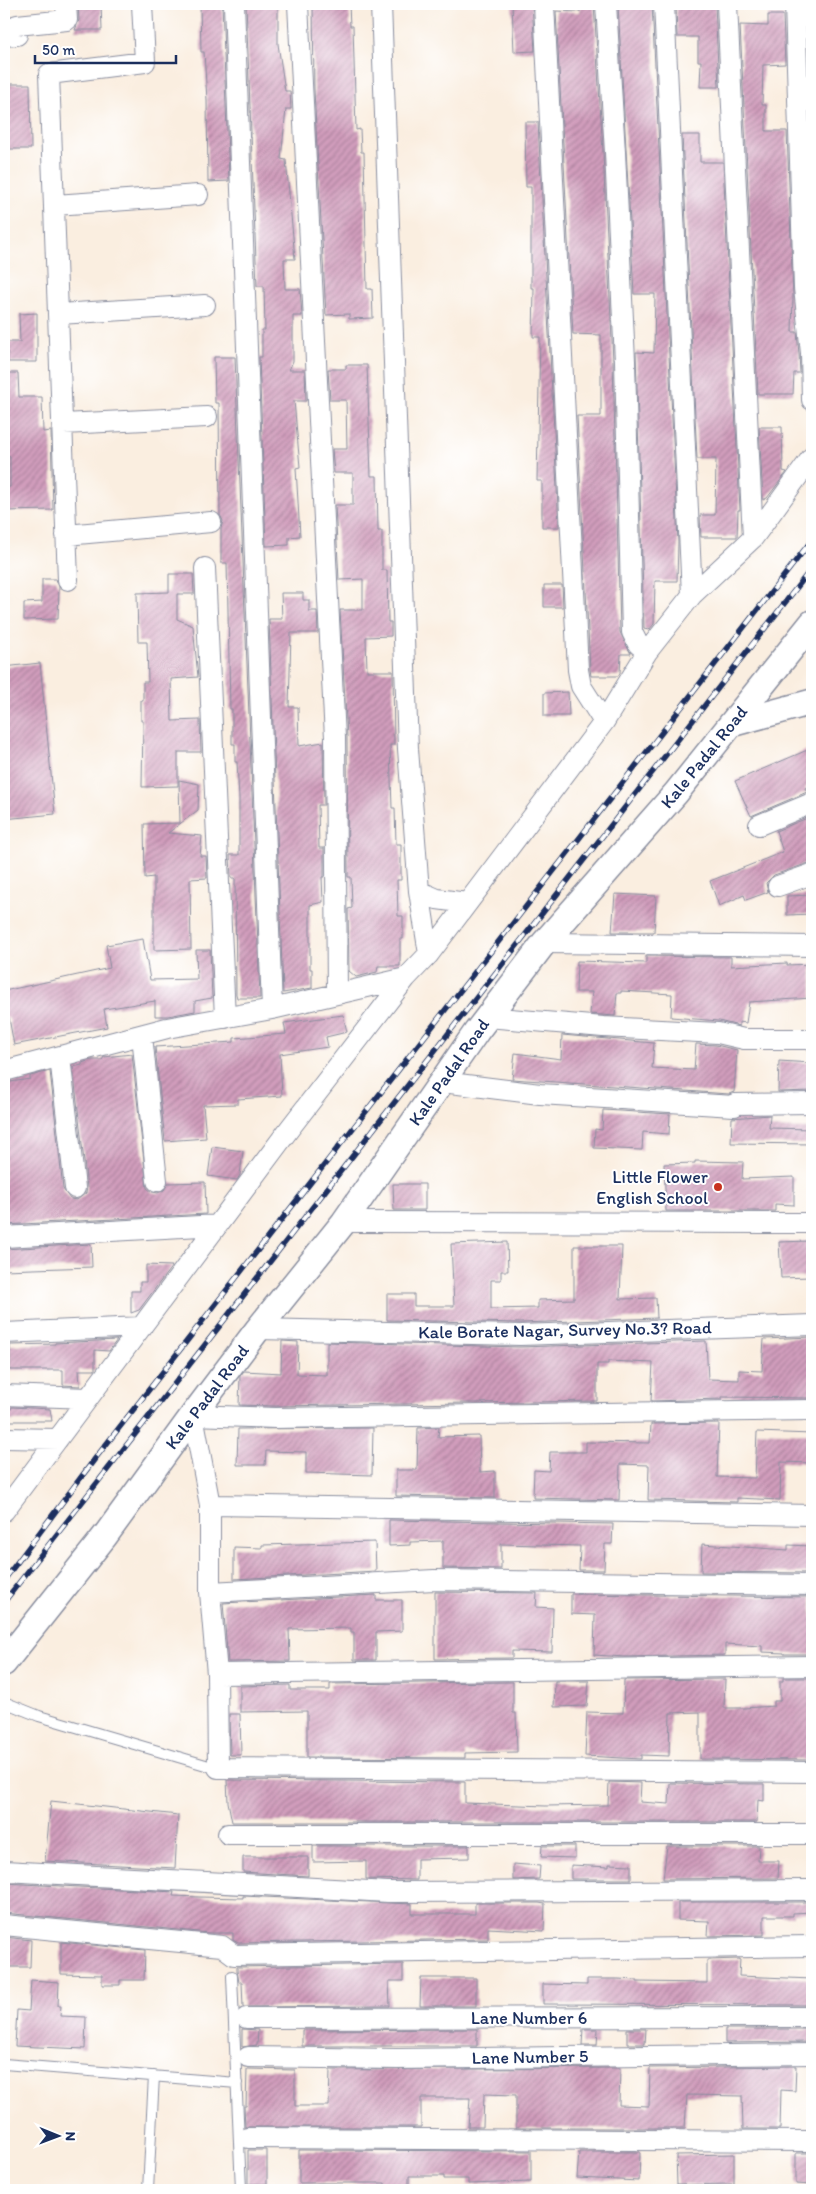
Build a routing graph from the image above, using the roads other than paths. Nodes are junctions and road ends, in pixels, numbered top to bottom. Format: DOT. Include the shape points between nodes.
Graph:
graph roads {
  1 [pos="66,4"];
  2 [pos="142,4"];
  3 [pos="234,4"];
  4 [pos="298,4"];
  5 [pos="381,4"];
  6 [pos="544,4"];
  7 [pos="606,4"];
  8 [pos="664,4"];
  9 [pos="727,4"];
  10 [pos="795,4"];
  11 [pos="4,36"];
  12 [pos="198,195"];
  13 [pos="55,205"];
  14 [pos="808,288"];
  15 [pos="205,305"];
  16 [pos="59,314"];
  17 [pos="812,400"];
  18 [pos="207,417"];
  19 [pos="63,424"];
  20 [pos="812,457"];
  21 [pos="211,522"];
  22 [pos="66,535"];
  23 [pos="753,538"];
  24 [pos="205,568"];
  25 [pos="68,580"];
  26 [pos="692,595"];
  27 [pos="812,623"];
  28 [pos="647,652"];
  29 [pos="812,702"];
  30 [pos="604,722"];
  31 [pos="731,724"];
  32 [pos="812,803"];
  33 [pos="759,825"];
  34 [pos="812,874"];
  35 [pos="778,886"];
  36 [pos="419,891"];
  37 [pos="467,904"];
  38 [pos="544,943"];
  39 [pos="812,946"];
  40 [pos="429,954"];
  41 [pos="406,978"];
  42 [pos="337,993"];
  43 [pos="272,1009"];
  44 [pos="487,1017"];
  45 [pos="225,1018"];
  46 [pos="142,1035"];
  47 [pos="812,1039"];
  48 [pos="60,1056"];
  49 [pos="4,1071"];
  50 [pos="442,1082"];
  51 [pos="812,1103"];
  52 [pos="157,1181"];
  53 [pos="75,1188"];
  54 [pos="344,1222"];
  55 [pos="812,1223"];
  56 [pos="218,1225"];
  57 [pos="4,1237"];
  58 [pos="812,1325"];
  59 [pos="142,1327"];
  60 [pos="258,1329"];
  61 [pos="4,1333"];
  62 [pos="4,1395"];
  63 [pos="88,1398"];
  64 [pos="812,1410"];
  65 [pos="192,1415"];
  66 [pos="4,1438"];
  67 [pos="58,1439"];
  68 [pos="210,1505"];
  69 [pos="5,1508"];
  70 [pos="812,1515"];
  71 [pos="812,1585"];
  72 [pos="210,1592"];
  73 [pos="4,1663"];
  74 [pos="812,1666"];
  75 [pos="217,1674"];
  76 [pos="4,1702"];
  77 [pos="209,1766"];
  78 [pos="812,1772"];
  79 [pos="228,1834"];
  80 [pos="812,1834"];
  81 [pos="4,1871"];
  82 [pos="812,1890"];
  83 [pos="4,1924"];
  84 [pos="812,1946"];
  85 [pos="232,1976"];
  86 [pos="812,2017"];
  87 [pos="246,2018"];
  88 [pos="812,2054"];
  89 [pos="248,2057"];
  90 [pos="4,2064"];
  91 [pos="154,2076"];
  92 [pos="237,2083"];
  93 [pos="248,2138"];
  94 [pos="812,2140"];
  95 [pos="148,2190"];
  96 [pos="241,2190"];
  1 -- 11 [label="street" via="67,20 17,25 17,35"];
  2 -- 13 [label="street" via="145,62 49,74"];
  3 -- 43 [label="street"];
  4 -- 42 [label="street" via="335,738"];
  5 -- 36 [label="street" via="408,749"];
  6 -- 30 [label="street" via="578,670 581,686"];
  7 -- 28 [label="street" via="625,361 632,632"];
  8 -- 26 [label="street"];
  9 -- 23 [label="street"];
  10 -- 14 [label="street"];
  12 -- 13 [label="street"];
  13 -- 16 [label="street"];
  14 -- 17 [label="street"];
  15 -- 16 [label="street"];
  16 -- 19 [label="street"];
  18 -- 19 [label="street"];
  19 -- 22 [label="street"];
  20 -- 23 [label="street"];
  21 -- 22 [label="street"];
  22 -- 25 [label="street"];
  23 -- 26 [label="street"];
  24 -- 45 [label="street"];
  26 -- 28 [label="street"];
  27 -- 31 [label="street, Kale Padal Road"];
  28 -- 30 [label="street"];
  29 -- 31 [label="street"];
  30 -- 37 [label="street"];
  31 -- 38 [label="street, Kale Padal Road" via="676,793"];
  32 -- 33 [label="street"];
  34 -- 35 [label="street"];
  36 -- 37 [label="street" via="436,899"];
  36 -- 40 [label="street"];
  37 -- 40 [label="street"];
  38 -- 39 [label="street"];
  38 -- 44 [label="street, Kale Padal Road"];
  40 -- 41 [label="street"];
  41 -- 42 [label="street"];
  41 -- 56 [label="street"];
  42 -- 43 [label="street"];
  43 -- 45 [label="street"];
  44 -- 47 [label="street" via="718,1033 744,1039"];
  44 -- 50 [label="street, Kale Padal Road"];
  45 -- 46 [label="street"];
  46 -- 48 [label="street"];
  46 -- 52 [label="street"];
  48 -- 49 [label="street"];
  48 -- 53 [label="street"];
  50 -- 51 [label="street" via="540,1094 734,1106"];
  50 -- 54 [label="street, Kale Padal Road"];
  54 -- 55 [label="street"];
  54 -- 60 [label="street, Kale Padal Road"];
  56 -- 57 [label="street"];
  56 -- 59 [label="street"];
  58 -- 60 [label="street, Kale Borate Nagar, Survey No.3? Road" via="520,1335"];
  59 -- 61 [label="street"];
  59 -- 63 [label="street"];
  60 -- 65 [label="street, Kale Padal Road"];
  62 -- 63 [label="street"];
  63 -- 67 [label="street"];
  64 -- 65 [label="street" via="275,1418"];
  65 -- 68 [label="street"];
  65 -- 73 [label="street, Kale Padal Road" via="105,1536"];
  66 -- 67 [label="street"];
  67 -- 69 [label="street"];
  68 -- 70 [label="street"];
  68 -- 72 [label="street"];
  71 -- 72 [label="street" via="434,1580"];
  72 -- 75 [label="street"];
  74 -- 75 [label="street"];
  75 -- 78 [label="street" via="218,1768"];
  76 -- 77 [label="lane" via="39,1716"];
  79 -- 80 [label="street"];
  81 -- 82 [label="street" via="388,1892"];
  83 -- 84 [label="street" via="222,1946 234,1955"];
  85 -- 92 [label="lane"];
  86 -- 87 [label="street, Lane Number 6"];
  88 -- 89 [label="street, Lane Number 5" via="397,2059"];
  90 -- 91 [label="lane"];
  91 -- 92 [label="lane"];
  91 -- 95 [label="lane"];
  92 -- 96 [label="lane"];
  93 -- 94 [label="street"];
}
